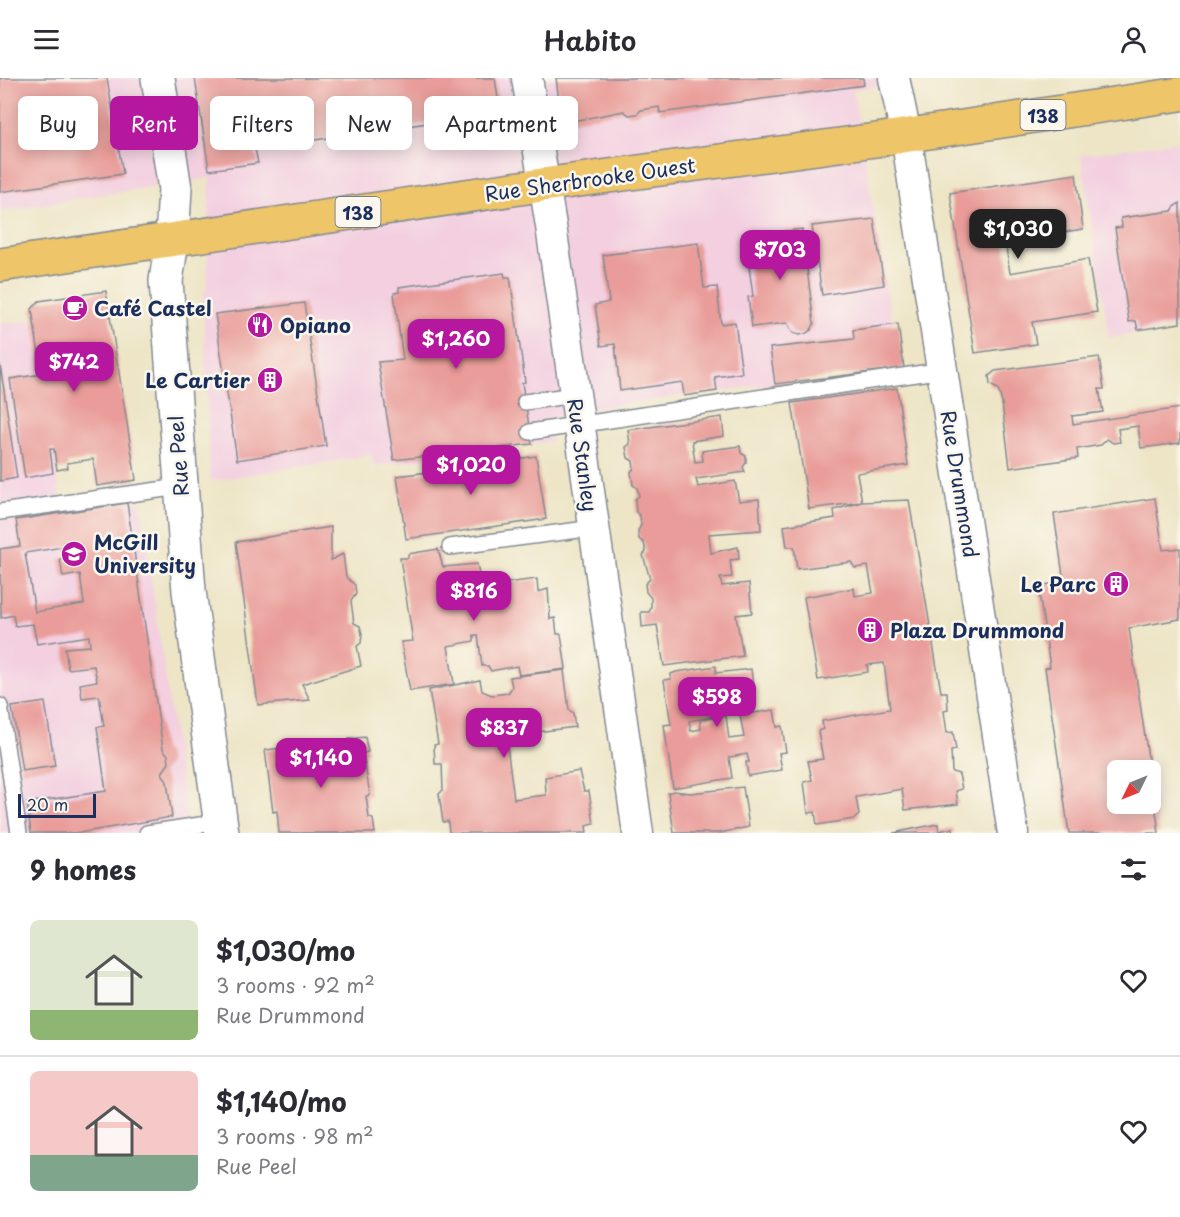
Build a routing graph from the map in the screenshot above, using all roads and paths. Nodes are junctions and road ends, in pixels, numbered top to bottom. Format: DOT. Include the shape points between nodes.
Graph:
graph roads {
  1 [pos="158,78"];
  2 [pos="527,78"];
  3 [pos="894,78"];
  4 [pos="909,78"];
  5 [pos="1180,94"];
  6 [pos="906,135"];
  7 [pos="544,185"];
  8 [pos="172,240"];
  9 [pos="0,265"];
  10 [pos="943,370"];
  11 [pos="525,402"];
  12 [pos="576,410"];
  13 [pos="530,432"];
  14 [pos="180,487"];
  15 [pos="0,512"];
  16 [pos="594,528"];
  17 [pos="450,547"];
  18 [pos="0,706"];
  19 [pos="221,827"];
  20 [pos="19,833"];
  21 [pos="147,833"];
  22 [pos="638,833"];
  23 [pos="1013,833"];
  1 -- 8 [label="street, Rue Peel" via="175,189"];
  2 -- 7 [label="street, Rue Stanley"];
  3 -- 6 [label="street, Rue Drummond"];
  4 -- 6 [label="street, Rue Drummond"];
  5 -- 6 [label="main road, Rue Sherbrooke Ouest / 138"];
  6 -- 7 [label="main road, Rue Sherbrooke Ouest / 138"];
  6 -- 10 [label="street, Rue Drummond"];
  7 -- 8 [label="main road, Rue Sherbrooke Ouest / 138"];
  7 -- 12 [label="street, Rue Stanley"];
  8 -- 9 [label="main road, Rue Sherbrooke Ouest / 138"];
  8 -- 14 [label="street, Rue Peel" via="166,281"];
  10 -- 12 [label="lane"];
  10 -- 23 [label="street, Rue Drummond"];
  11 -- 12 [label="lane"];
  12 -- 13 [label="lane"];
  12 -- 16 [label="street, Rue Stanley"];
  14 -- 15 [label="lane"];
  14 -- 19 [label="street, Rue Peel" via="191,611"];
  16 -- 17 [label="lane"];
  16 -- 22 [label="street, Rue Stanley"];
  18 -- 20 [label="lane"];
  19 -- 21 [label="lane"];
}
